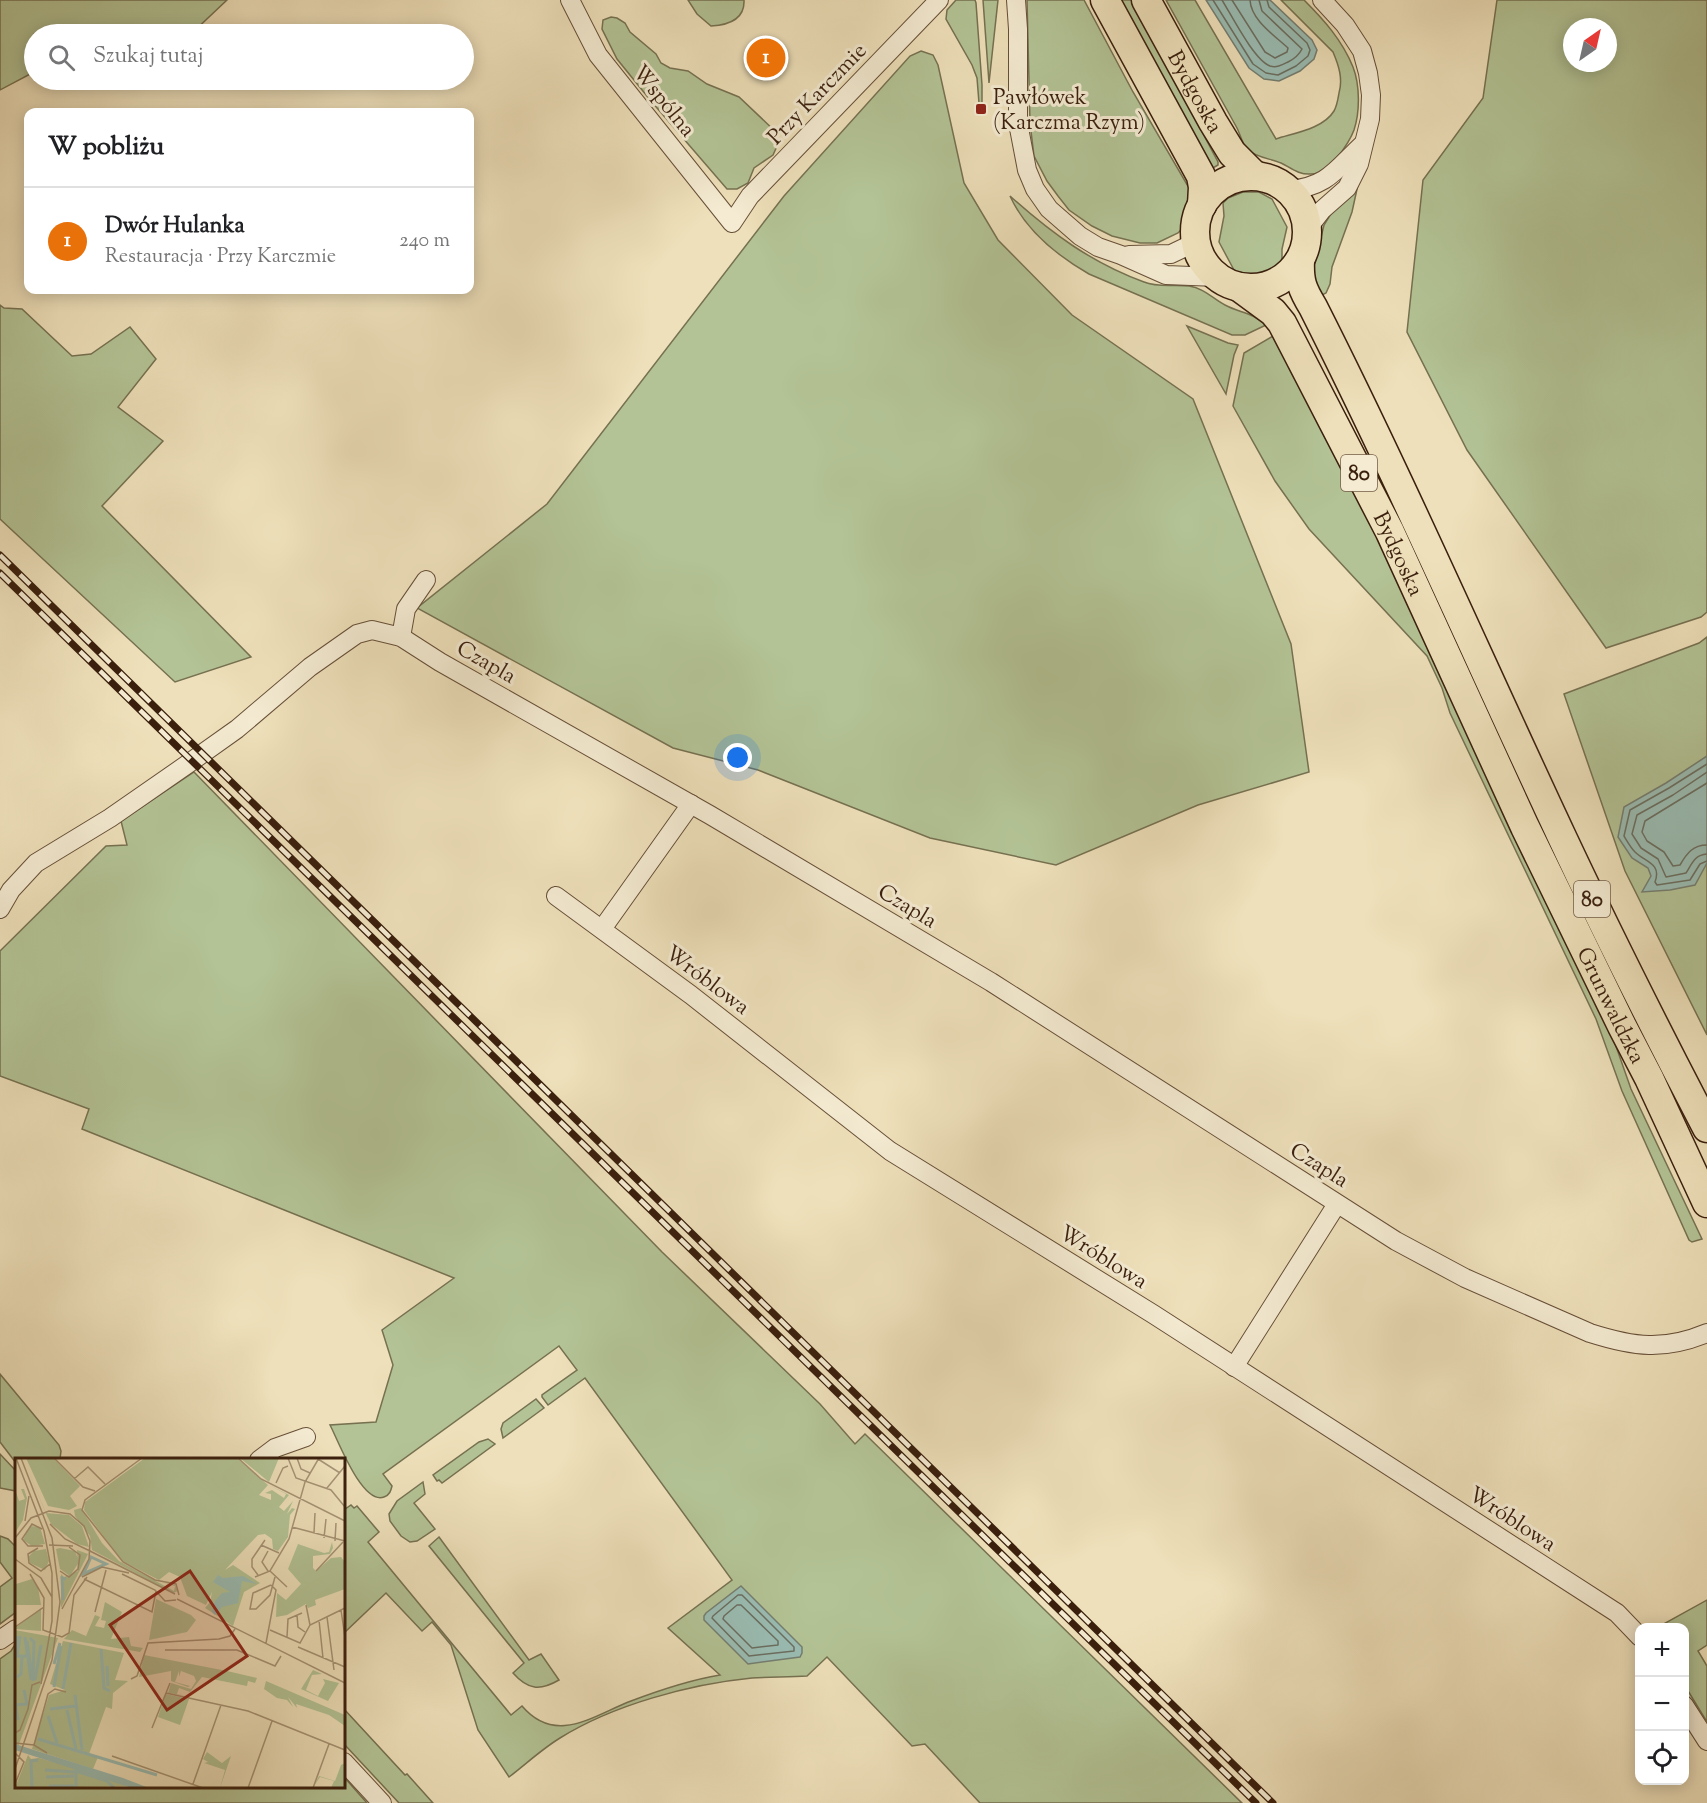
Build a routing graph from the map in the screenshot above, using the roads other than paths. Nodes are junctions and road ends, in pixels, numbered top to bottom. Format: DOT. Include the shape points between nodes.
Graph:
graph roads {
  1 [pos="570,0"];
  2 [pos="939,0"];
  3 [pos="1016,0"];
  4 [pos="1106,0"];
  5 [pos="1146,0"];
  6 [pos="1322,0"];
  7 [pos="1364,144"];
  8 [pos="1254,175"];
  9 [pos="1289,190"];
  10 [pos="1202,205"];
  11 [pos="732,223"];
  12 [pos="1308,228"];
  13 [pos="1196,242"];
  14 [pos="1120,255"];
  15 [pos="1300,260"];
  16 [pos="1228,281"];
  17 [pos="426,580"];
  18 [pos="401,636"];
  19 [pos="1483,666"];
  20 [pos="1456,676"];
  21 [pos="691,804"];
  22 [pos="556,896"];
  23 [pos="0,909"];
  24 [pos="602,929"];
  25 [pos="1707,1128"];
  26 [pos="1707,1203"];
  27 [pos="1337,1204"];
  28 [pos="1707,1333"];
  29 [pos="1234,1367"];
  30 [pos="306,1437"];
  31 [pos="261,1458"];
  32 [pos="15,1630"];
  33 [pos="1635,1632"];
  34 [pos="0,1640"];
  35 [pos="1689,1713"];
  36 [pos="1707,1741"];
  37 [pos="345,1763"];
  38 [pos="382,1803"];
  1 -- 11 [label="street, Wspólna" via="598,55"];
  2 -- 11 [label="street, Przy Karczmie" via="750,196"];
  3 -- 14 [label="street" via="1018,123 1027,170 1049,209 1080,236"];
  4 -- 10 [label="main road, Bydgoska" via="1201,176"];
  5 -- 8 [label="main road, Bydgoska" via="1212,122 1232,153"];
  6 -- 7 [label="street" via="1362,51 1371,95"];
  7 -- 9 [label="street" via="1316,185"];
  7 -- 12 [label="street" via="1347,188"];
  8 -- 9 [label="main road"];
  8 -- 10 [label="main road" via="1224,183"];
  9 -- 12 [label="main road" via="1302,207"];
  10 -- 13 [label="main road" via="1196,223"];
  12 -- 15 [label="main road, 80"];
  13 -- 14 [label="street" via="1171,254"];
  13 -- 16 [label="main road, 80" via="1208,267"];
  14 -- 16 [label="street" via="1166,275"];
  15 -- 16 [label="main road" via="1289,274 1257,288"];
  15 -- 19 [label="main road, Bydgoska / 80" via="1303,291 1364,408"];
  16 -- 20 [label="main road, Bydgoska / 80" via="1273,312 1281,322 1390,532"];
  17 -- 18 [label="street" via="406,609"];
  18 -- 21 [label="street, Czapla"];
  18 -- 23 [label="street, Czapla" via="372,630 357,634 310,667 237,729 110,818 36,863 11,890"];
  19 -- 25 [label="main road, Grunwaldzka / 80" via="1588,891"];
  20 -- 26 [label="main road, Grunwaldzka / 80"];
  21 -- 24 [label="street"];
  21 -- 27 [label="street, Czapla" via="990,982"];
  22 -- 24 [label="street, Wróblowa"];
  24 -- 29 [label="street, Wróblowa" via="890,1151"];
  27 -- 28 [label="street, Czapla" via="1465,1278 1590,1333 1666,1346"];
  27 -- 29 [label="street"];
  29 -- 33 [label="street, Wróblowa" via="1617,1613"];
  30 -- 31 [label="street"];
  32 -- 34 [label="street"];
  35 -- 36 [label="street"];
  37 -- 38 [label="street"];
}
